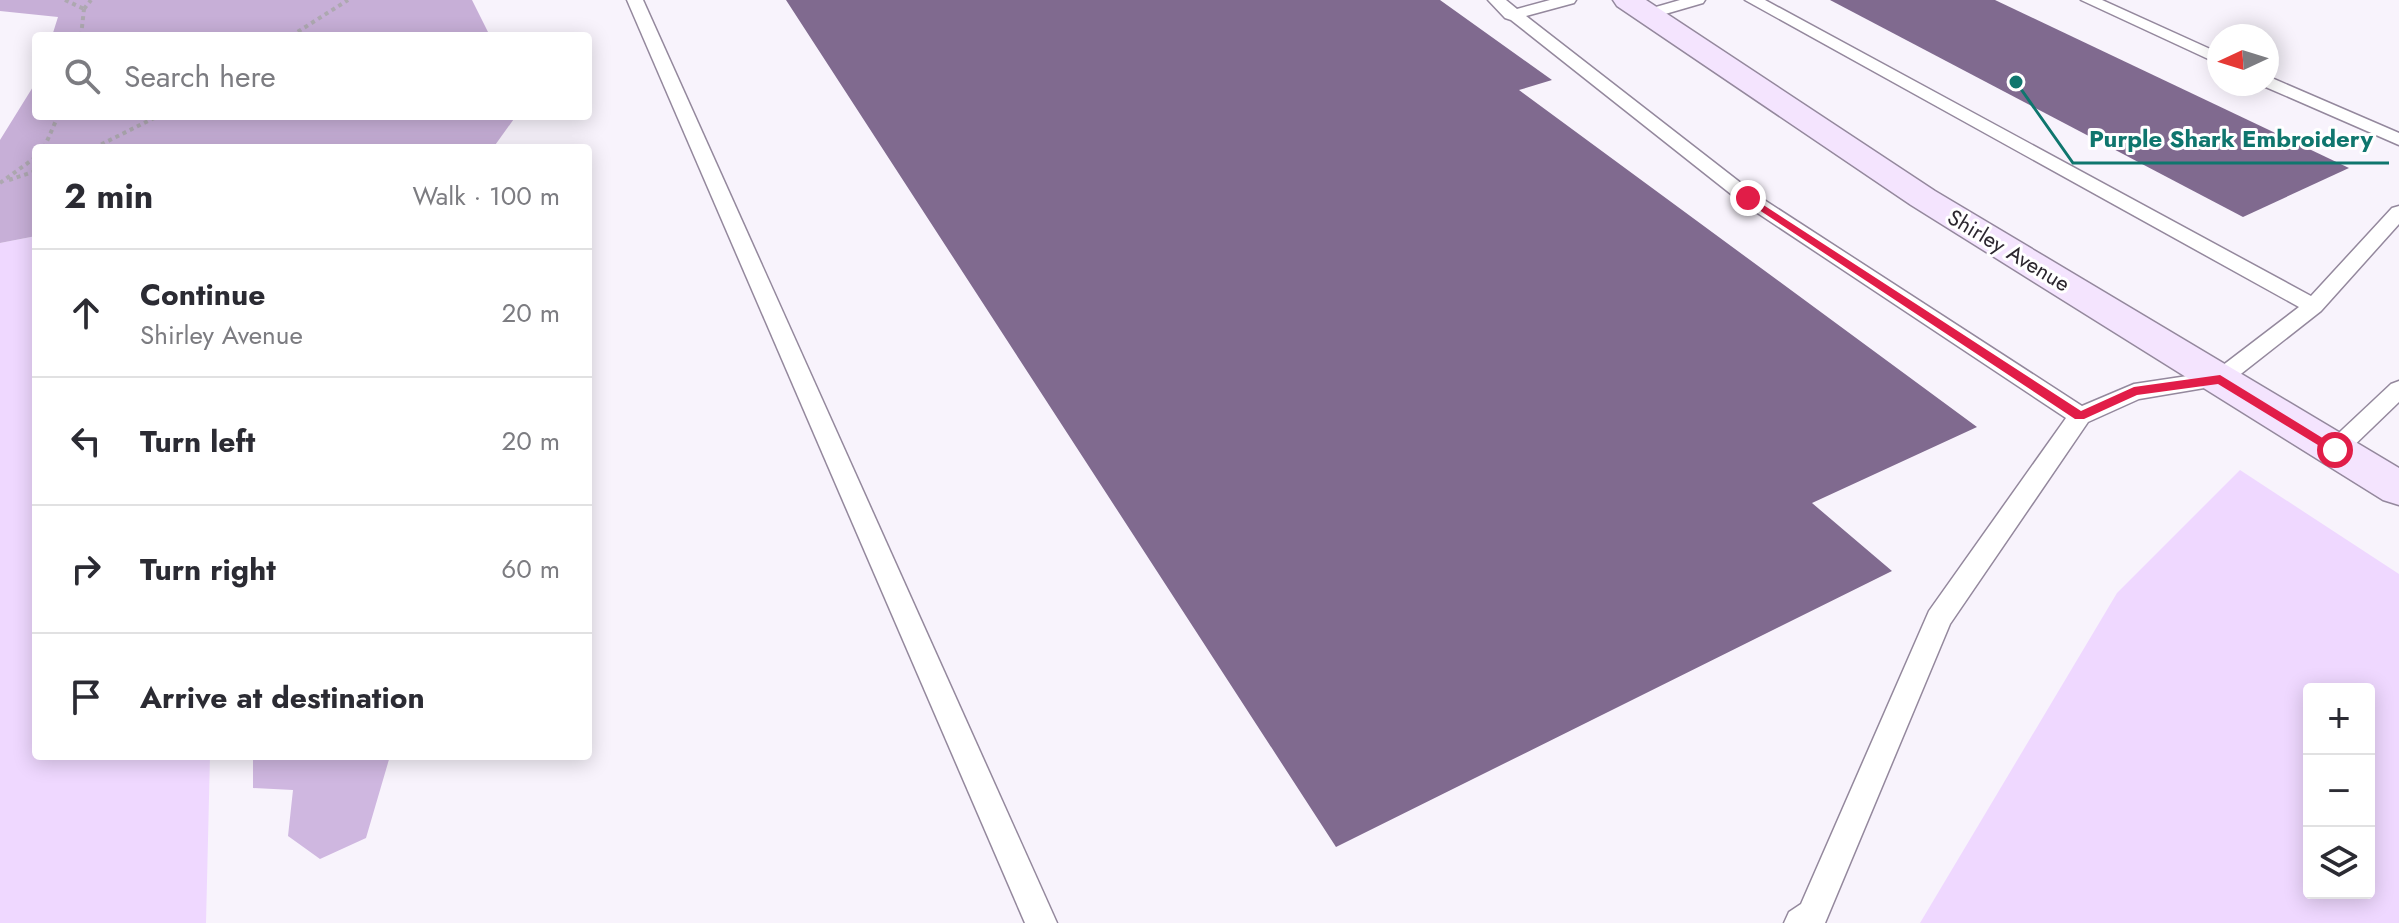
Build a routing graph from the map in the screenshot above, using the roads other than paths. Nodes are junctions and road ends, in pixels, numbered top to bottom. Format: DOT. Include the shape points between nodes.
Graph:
graph roads {
  1 [pos="635,0"];
  2 [pos="1496,0"];
  3 [pos="1568,0"];
  4 [pos="1697,0"];
  5 [pos="1753,0"];
  6 [pos="2089,0"];
  7 [pos="1638,7"];
  8 [pos="1511,15"];
  9 [pos="2207,54"];
  10 [pos="2279,86"];
  11 [pos="2399,140"];
  12 [pos="2399,212"];
  13 [pos="2314,306"];
  14 [pos="2220,379"];
  15 [pos="2399,389"];
  16 [pos="2080,416"];
  17 [pos="2335,450"];
  18 [pos="2399,489"];
  19 [pos="1041,923"];
  20 [pos="1800,923"];
  1 -- 19 [label="lane"];
  2 -- 8 [label="lane"];
  3 -- 8 [label="lane"];
  4 -- 7 [label="lane"];
  5 -- 13 [label="lane"];
  6 -- 9 [label="lane"];
  7 -- 14 [label="main road, Shirley Avenue" via="1923,198"];
  8 -- 16 [label="lane" via="1748,198"];
  10 -- 11 [label="lane"];
  12 -- 13 [label="lane"];
  13 -- 14 [label="lane"];
  14 -- 16 [label="lane" via="2134,392"];
  14 -- 17 [label="main road, Shirley Avenue"];
  15 -- 17 [label="lane"];
  16 -- 20 [label="lane" via="1938,619 1812,915"];
  17 -- 18 [label="main road, Shirley Avenue"];
}
